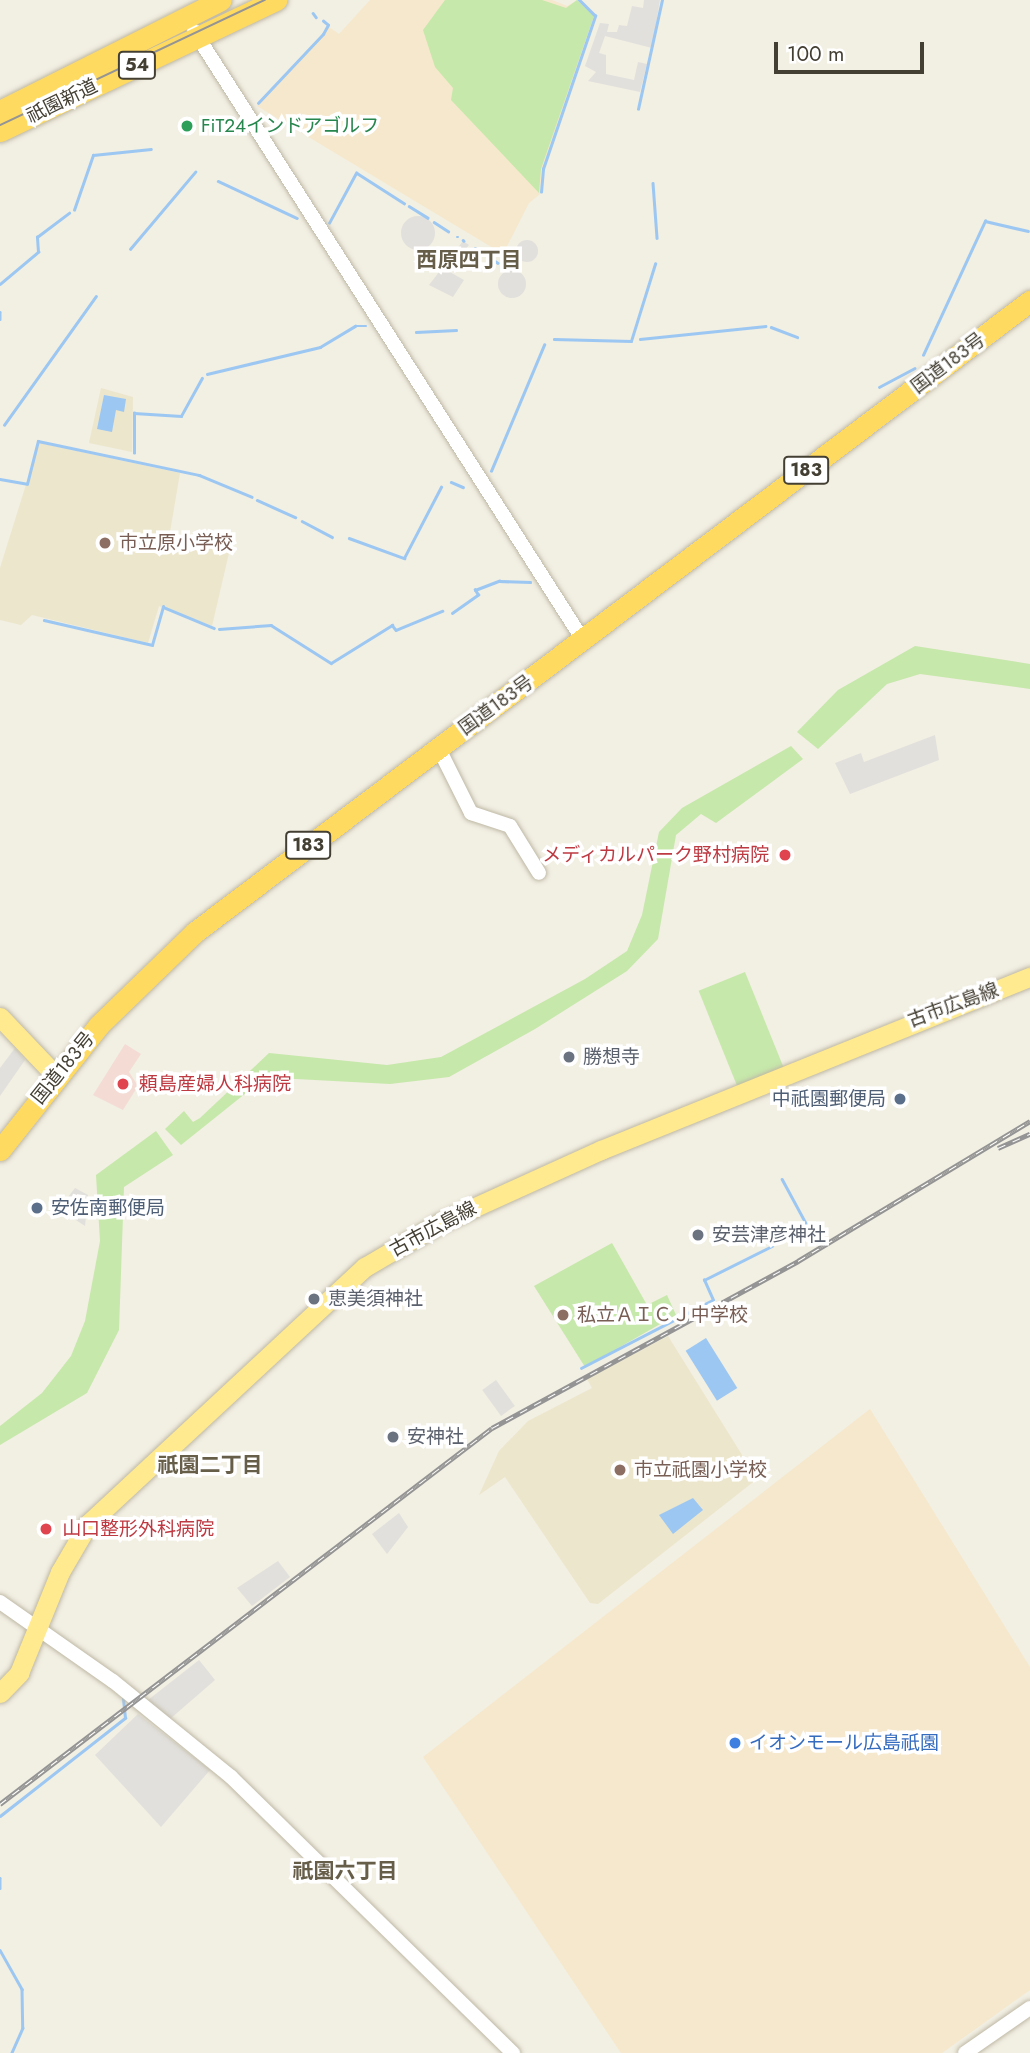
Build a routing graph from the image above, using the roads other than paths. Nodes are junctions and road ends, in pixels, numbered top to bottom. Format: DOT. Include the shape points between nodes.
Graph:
graph roads {
  1 [pos="221,0"];
  2 [pos="276,0"];
  3 [pos="185,16"];
  4 [pos="197,37"];
  5 [pos="0,111"];
  6 [pos="0,131"];
  7 [pos="1030,301"];
  8 [pos="583,640"];
  9 [pos="438,747"];
  10 [pos="539,873"];
  11 [pos="1030,977"];
  12 [pos="0,1017"];
  13 [pos="54,1074"];
  14 [pos="7,1127"];
  15 [pos="0,1150"];
  16 [pos="0,1602"];
  17 [pos="39,1629"];
  18 [pos="0,1693"];
  19 [pos="1030,2007"];
  20 [pos="513,2053"];
  21 [pos="965,2053"];
  1 -- 3 [label="highway, 祇園新道 / 54"];
  2 -- 4 [label="highway, 祇園新道 / 54"];
  3 -- 4 [label="street"];
  3 -- 5 [label="highway, 祇園新道 / 54"];
  4 -- 6 [label="highway, 祇園新道 / 54"];
  4 -- 8 [label="street"];
  7 -- 8 [label="highway, 国道183号 / 183"];
  8 -- 9 [label="highway, 国道183号 / 183"];
  9 -- 10 [label="street" via="471,813 510,826"];
  9 -- 13 [label="highway, 国道183号 / 183" via="195,932 128,993"];
  11 -- 17 [label="main road, 古市広島線" via="601,1150 386,1253 88,1524 60,1572"];
  12 -- 13 [label="main road"];
  13 -- 14 [label="highway, 国道183号 / 183"];
  14 -- 15 [label="highway, 国道183号 / 183"];
  16 -- 17 [label="street"];
  17 -- 18 [label="main road, 古市広島線" via="19,1673"];
  17 -- 20 [label="street" via="231,1777"];
  19 -- 21 [label="street"];
}
